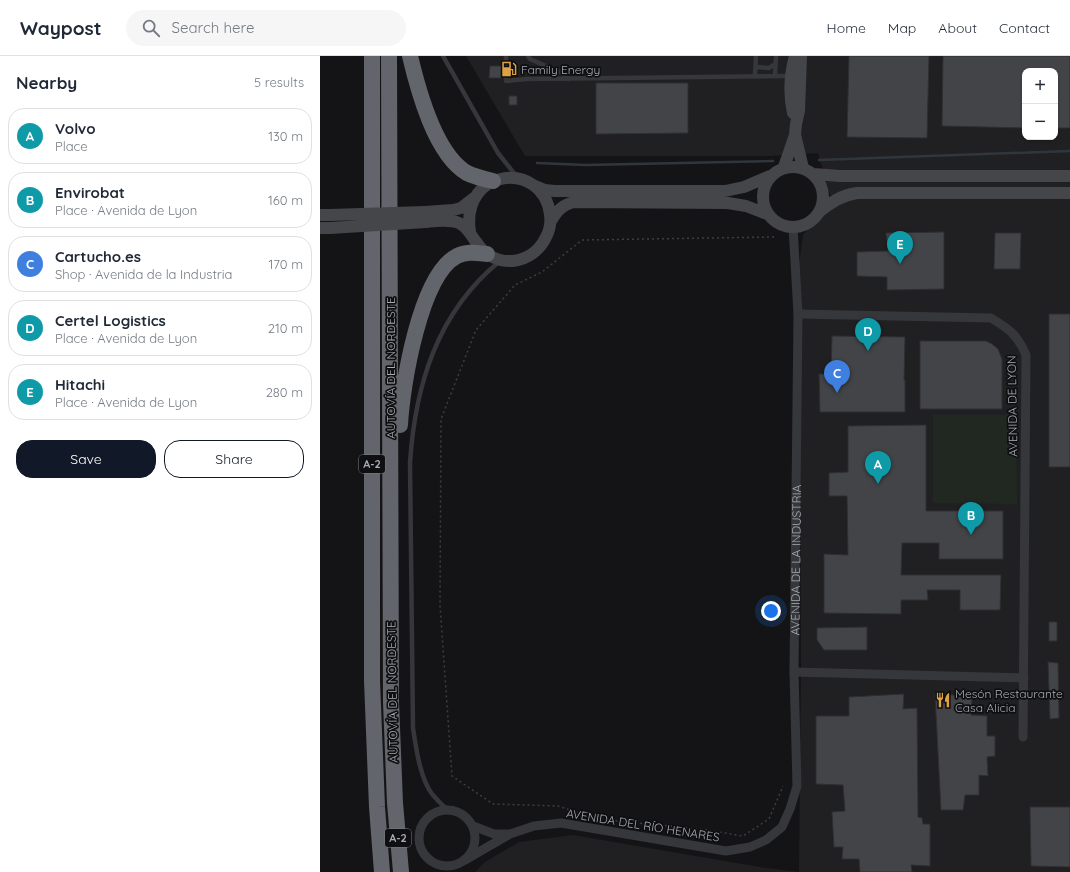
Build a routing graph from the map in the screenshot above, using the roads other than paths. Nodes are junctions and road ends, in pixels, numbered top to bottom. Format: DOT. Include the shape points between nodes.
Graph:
graph roads {
  1 [pos="361,56"];
  2 [pos="372,56"];
  3 [pos="389,56"];
  4 [pos="410,56"];
  5 [pos="443,56"];
  6 [pos="506,56"];
  7 [pos="528,56"];
  8 [pos="756,56"];
  9 [pos="776,56"];
  10 [pos="794,56"];
  11 [pos="801,56"];
  12 [pos="775,64"];
  13 [pos="756,67"];
  14 [pos="755,76"];
  15 [pos="775,76"];
  16 [pos="791,76"];
  17 [pos="569,79"];
  18 [pos="799,111"];
  19 [pos="796,130"];
  20 [pos="784,168"];
  21 [pos="808,171"];
  22 [pos="770,176"];
  23 [pos="1070,176"];
  24 [pos="518,178"];
  25 [pos="372,181"];
  26 [pos="493,181"];
  27 [pos="532,184"];
  28 [pos="1070,193"];
  29 [pos="474,198"];
  30 [pos="819,212"];
  31 [pos="767,214"];
  32 [pos="325,215"];
  33 [pos="425,217"];
  34 [pos="551,221"];
  35 [pos="793,227"];
  36 [pos="325,228"];
  37 [pos="470,232"];
  38 [pos="494,257"];
  39 [pos="798,314"];
  40 [pos="794,672"];
  41 [pos="1024,678"];
  42 [pos="391,702"];
  43 [pos="1023,736"];
  44 [pos="448,810"];
  45 [pos="473,826"];
  46 [pos="510,834"];
  47 [pos="726,851"];
  48 [pos="423,852"];
  49 [pos="461,865"];
  50 [pos="382,872"];
  51 [pos="401,872"];
  52 [pos="432,872"];
  1 -- 25 [label="highway" via="364,147"];
  2 -- 25 [label="highway, AUTOVÍA DEL NORDESTE / A-2"];
  3 -- 42 [label="highway, AUTOVÍA DEL NORDESTE / A-2"];
  4 -- 26 [label="highway" via="423,102 446,152 467,173"];
  5 -- 24 [label="lane" via="498,153"];
  6 -- 17 [label="lane" via="506,81"];
  7 -- 17 [label="lane"];
  8 -- 13 [label="lane"];
  9 -- 12 [label="lane"];
  10 -- 16 [label="main road"];
  11 -- 18 [label="main road"];
  12 -- 13 [label="lane" via="769,68"];
  12 -- 15 [label="lane"];
  13 -- 14 [label="lane"];
  14 -- 15 [label="lane"];
  14 -- 17 [label="lane"];
  15 -- 16 [label="lane"];
  16 -- 18 [label="main road" via="796,78 795,103"];
  16 -- 19 [label="main road" via="791,106"];
  18 -- 19 [label="main road"];
  19 -- 20 [label="main road"];
  19 -- 21 [label="main road"];
  20 -- 21 [label="main road" via="795,166"];
  20 -- 22 [label="main road"];
  21 -- 23 [label="main road" via="840,176"];
  21 -- 30 [label="main road" via="819,182 823,192"];
  22 -- 27 [label="main road" via="744,187 725,191 554,191"];
  22 -- 31 [label="main road" via="763,191 763,203"];
  24 -- 26 [label="main road"];
  24 -- 27 [label="main road"];
  25 -- 50 [label="highway, AUTOVÍA DEL NORDESTE / A-2" via="372,681"];
  26 -- 29 [label="main road" via="481,189"];
  27 -- 34 [label="main road" via="542,194 549,207"];
  28 -- 30 [label="main road" via="857,193 840,197"];
  29 -- 33 [label="main road" via="461,208"];
  29 -- 37 [label="main road" via="468,220"];
  30 -- 35 [label="main road" via="813,220"];
  31 -- 34 [label="main road" via="728,203 574,202 561,207"];
  31 -- 35 [label="main road" via="779,224"];
  32 -- 33 [label="main road, bridge"];
  33 -- 36 [label="main road, bridge"];
  33 -- 37 [label="main road" via="454,222"];
  34 -- 38 [label="main road" via="543,243 535,252 513,261"];
  35 -- 39 [label="street, AVENIDA DE LA INDUSTRIA"];
  37 -- 38 [label="main road" via="477,244"];
  38 -- 42 [label="highway" via="476,252 465,254 457,256 443,268 425,306 407,365 400,429 399,616"];
  38 -- 44 [label="lane" via="442,333 429,362 413,427 410,463 413,728 418,757 427,785"];
  39 -- 40 [label="street, AVENIDA DE LA INDUSTRIA"];
  39 -- 41 [label="street, AVENIDA DE LYON" via="990,318 1007,328 1020,341 1026,355"];
  40 -- 41 [label="street"];
  40 -- 47 [label="street, AVENIDA DE LA INDUSTRIA" via="797,786 790,809 782,827 766,840 750,847"];
  41 -- 43 [label="street, AVENIDA DE LYON"];
  42 -- 51 [label="highway, AUTOVÍA DEL NORDESTE / A-2"];
  44 -- 45 [label="street" via="463,814"];
  44 -- 48 [label="street" via="429,816 423,824 419,833 419,843"];
  45 -- 46 [label="street, AVENIDA DEL RÍO HENARES" via="494,834"];
  45 -- 49 [label="street" via="476,835 475,845 472,853"];
  46 -- 47 [label="street, AVENIDA DEL RÍO HENARES" via="534,826 561,823"];
  46 -- 49 [label="street, AVENIDA DEL RÍO HENARES"];
  48 -- 49 [label="street" via="435,864"];
  48 -- 52 [label="street"];
}
